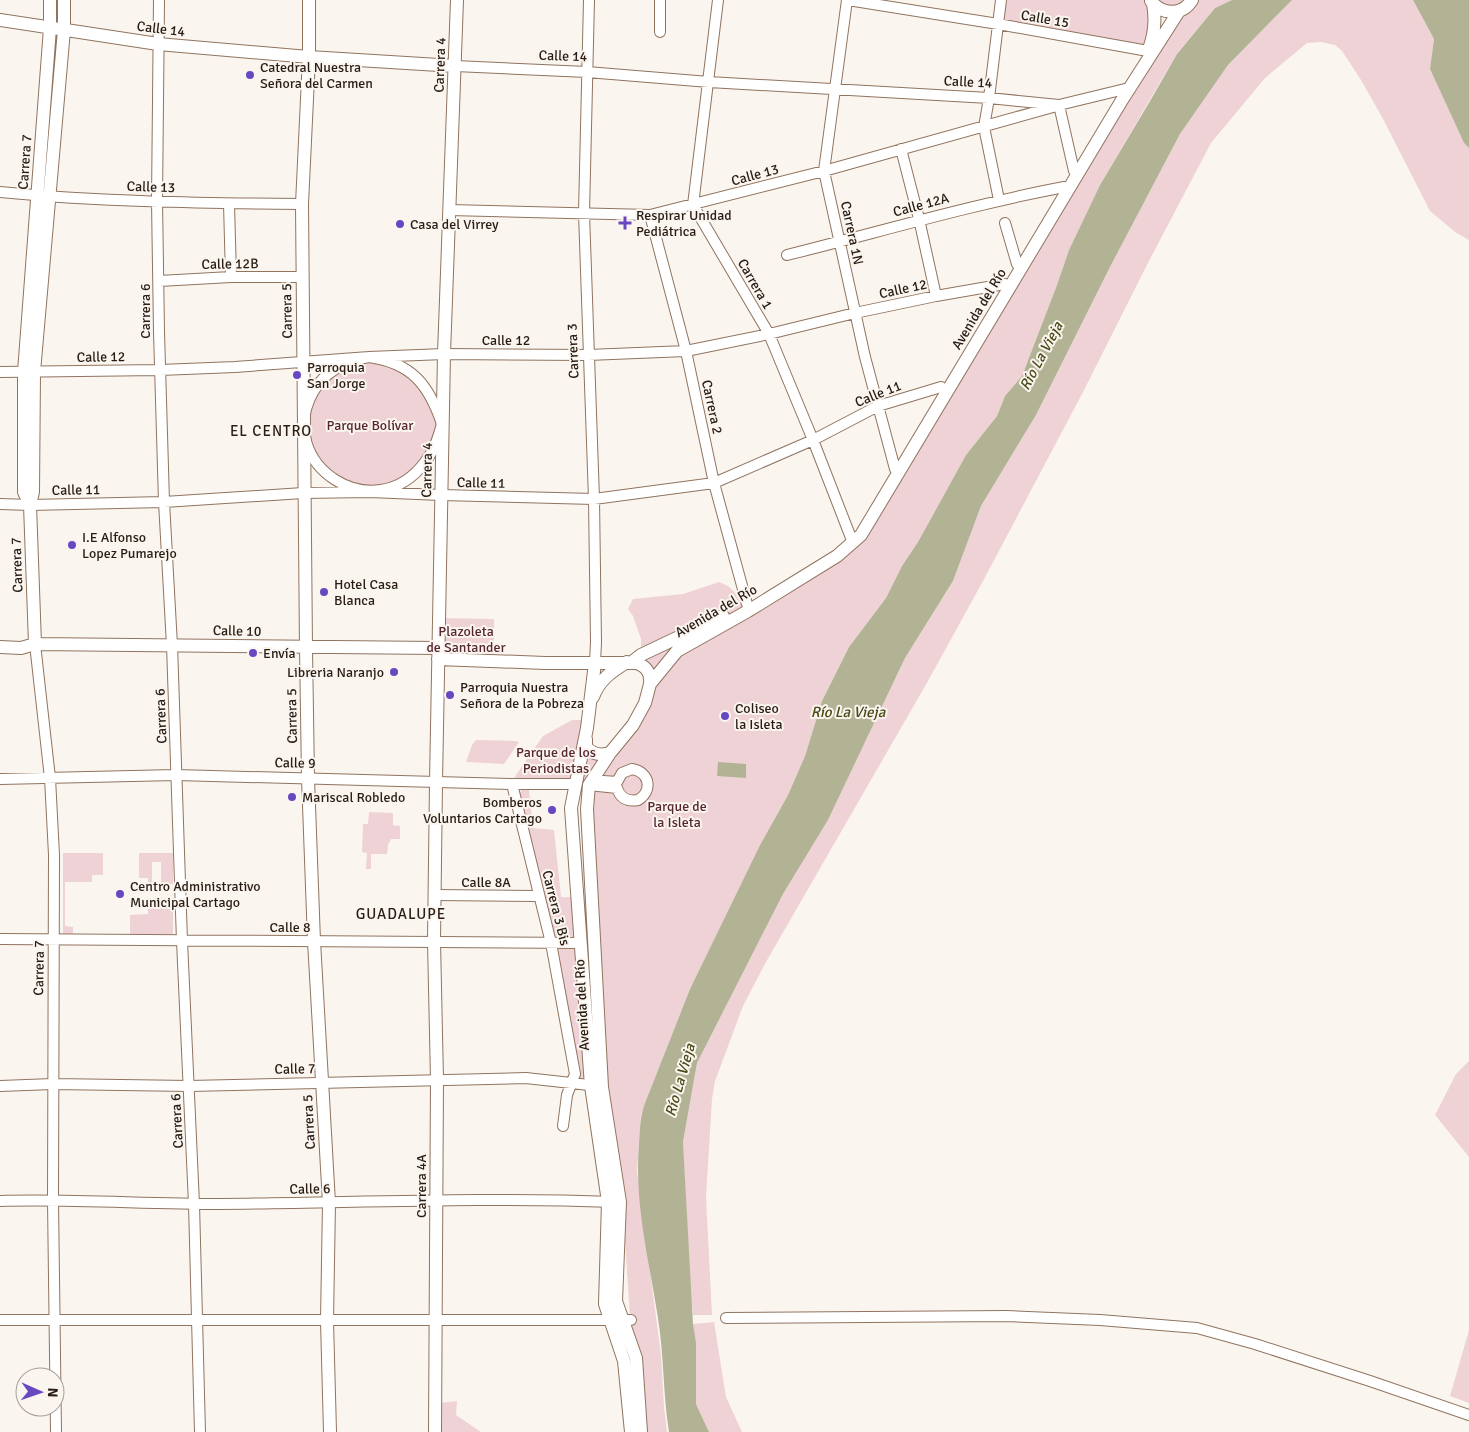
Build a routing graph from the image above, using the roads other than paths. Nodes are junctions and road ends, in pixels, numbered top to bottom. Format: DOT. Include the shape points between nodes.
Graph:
graph roads {
  1 [pos="50,0"];
  2 [pos="64,0"];
  3 [pos="159,0"];
  4 [pos="309,0"];
  5 [pos="457,0"];
  6 [pos="589,0"];
  7 [pos="660,0"];
  8 [pos="718,0"];
  9 [pos="847,0"];
  10 [pos="1001,0"];
  11 [pos="1192,0"];
  12 [pos="1151,2"];
  13 [pos="1179,11"];
  14 [pos="0,20"];
  15 [pos="998,24"];
  16 [pos="50,28"];
  17 [pos="64,30"];
  18 [pos="660,32"];
  19 [pos="158,44"];
  20 [pos="1148,51"];
  21 [pos="309,57"];
  22 [pos="455,66"];
  23 [pos="587,72"];
  24 [pos="708,82"];
  25 [pos="1125,88"];
  26 [pos="834,90"];
  27 [pos="989,98"];
  28 [pos="1059,105"];
  29 [pos="984,127"];
  30 [pos="902,149"];
  31 [pos="824,171"];
  32 [pos="1074,171"];
  33 [pos="1064,187"];
  34 [pos="0,192"];
  35 [pos="43,196"];
  36 [pos="999,200"];
  37 [pos="157,201"];
  38 [pos="229,204"];
  39 [pos="302,204"];
  40 [pos="693,205"];
  41 [pos="449,210"];
  42 [pos="584,213"];
  43 [pos="650,215"];
  44 [pos="919,219"];
  45 [pos="1005,223"];
  46 [pos="840,242"];
  47 [pos="787,255"];
  48 [pos="1017,264"];
  49 [pos="302,277"];
  50 [pos="232,278"];
  51 [pos="159,281"];
  52 [pos="1005,284"];
  53 [pos="936,296"];
  54 [pos="855,313"];
  55 [pos="769,334"];
  56 [pos="686,351"];
  57 [pos="444,354"];
  58 [pos="588,355"];
  59 [pos="369,357"];
  60 [pos="303,362"];
  61 [pos="160,370"];
  62 [pos="0,372"];
  63 [pos="29,372"];
  64 [pos="941,388"];
  65 [pos="878,406"];
  66 [pos="442,424"];
  67 [pos="303,425"];
  68 [pos="813,440"];
  69 [pos="895,469"];
  70 [pos="714,483"];
  71 [pos="370,492"];
  72 [pos="304,493"];
  73 [pos="441,495"];
  74 [pos="594,499"];
  75 [pos="164,502"];
  76 [pos="0,504"];
  77 [pos="30,505"];
  78 [pos="852,541"];
  79 [pos="747,604"];
  80 [pos="0,638"];
  81 [pos="35,644"];
  82 [pos="172,645"];
  83 [pos="0,647"];
  84 [pos="306,648"];
  85 [pos="438,654"];
  86 [pos="629,662"];
  87 [pos="594,663"];
  88 [pos="650,684"];
  89 [pos="590,700"];
  90 [pos="587,734"];
  91 [pos="610,753"];
  92 [pos="176,775"];
  93 [pos="50,778"];
  94 [pos="308,778"];
  95 [pos="0,779"];
  96 [pos="436,782"];
  97 [pos="512,784"];
  98 [pos="575,784"];
  99 [pos="589,785"];
  100 [pos="617,785"];
  101 [pos="435,896"];
  102 [pos="538,896"];
  103 [pos="0,939"];
  104 [pos="54,940"];
  105 [pos="182,941"];
  106 [pos="314,941"];
  107 [pos="434,941"];
  108 [pos="551,943"];
  109 [pos="580,943"];
  110 [pos="437,1080"];
  111 [pos="322,1082"];
  112 [pos="53,1084"];
  113 [pos="572,1084"];
  114 [pos="0,1086"];
  115 [pos="189,1086"];
  116 [pos="596,1086"];
  117 [pos="563,1126"];
  118 [pos="53,1200"];
  119 [pos="436,1200"];
  120 [pos="0,1201"];
  121 [pos="614,1202"];
  122 [pos="329,1203"];
  123 [pos="194,1204"];
  124 [pos="0,1312"];
  125 [pos="726,1318"];
  126 [pos="19,1319"];
  127 [pos="0,1320"];
  128 [pos="436,1320"];
  129 [pos="621,1320"];
  130 [pos="55,1321"];
  131 [pos="197,1321"];
  132 [pos="327,1321"];
  133 [pos="1469,1415"];
  134 [pos="56,1432"];
  135 [pos="200,1432"];
  136 [pos="330,1432"];
  137 [pos="435,1432"];
  138 [pos="630,1432"];
  139 [pos="642,1432"];
  1 -- 16 [label="main road, Carrera 7"];
  2 -- 17 [label="main road, Carrera 7"];
  3 -- 19 [label="street, Carrera 6"];
  4 -- 21 [label="main road, Carrera 5"];
  5 -- 22 [label="main road, Carrera 4"];
  6 -- 23 [label="street, Carrera 3"];
  7 -- 18 [label="street"];
  8 -- 24 [label="street"];
  9 -- 15 [label="street, Calle 15"];
  9 -- 26 [label="street, Carrera 1N"];
  10 -- 15 [label="street"];
  11 -- 13 [label="main road, Avenida del Río"];
  12 -- 13 [label="main road" via="1163,11"];
  12 -- 20 [label="main road, Avenida del Río" via="1155,23"];
  13 -- 78 [label="main road, Avenida del Río" via="1122,100 862,535"];
  14 -- 16 [label="main road, Calle 14"];
  15 -- 20 [label="street, Calle 15"];
  15 -- 27 [label="street"];
  16 -- 17 [label="main road, Calle 14"];
  16 -- 35 [label="main road, Carrera 7"];
  17 -- 19 [label="main road, Calle 14"];
  17 -- 35 [label="main road, Carrera 7"];
  19 -- 21 [label="main road, Calle 14"];
  19 -- 37 [label="street, Carrera 6"];
  20 -- 25 [label="main road, Avenida del Río"];
  21 -- 22 [label="main road, Calle 14"];
  21 -- 39 [label="main road, Carrera 5"];
  22 -- 23 [label="street, Calle 14"];
  22 -- 41 [label="main road, Carrera 4"];
  23 -- 24 [label="street, Calle 14"];
  23 -- 42 [label="street, Carrera 3"];
  24 -- 26 [label="street, Calle 14"];
  24 -- 40 [label="street"];
  25 -- 28 [label="street, Calle 14"];
  25 -- 32 [label="main road, Avenida del Río"];
  26 -- 27 [label="street, Calle 14"];
  26 -- 31 [label="street, Carrera 1N"];
  27 -- 28 [label="street, Calle 14"];
  27 -- 29 [label="street"];
  28 -- 29 [label="street, Calle 13"];
  28 -- 32 [label="street"];
  29 -- 30 [label="street, Calle 13"];
  29 -- 36 [label="street"];
  30 -- 31 [label="street, Calle 13"];
  30 -- 44 [label="street"];
  31 -- 40 [label="street, Calle 13"];
  31 -- 46 [label="street, Carrera 1N"];
  32 -- 33 [label="main road, Avenida del Río"];
  33 -- 36 [label="street, Calle 12A"];
  33 -- 48 [label="main road, Avenida del Río"];
  34 -- 35 [label="street, Calle 13"];
  35 -- 37 [label="street, Calle 13"];
  35 -- 63 [label="main road, Carrera 7"];
  36 -- 44 [label="street, Calle 12A"];
  37 -- 38 [label="street, Calle 13"];
  37 -- 51 [label="street, Carrera 6"];
  38 -- 39 [label="street, Calle 13"];
  38 -- 50 [label="street"];
  39 -- 49 [label="main road, Carrera 5"];
  40 -- 43 [label="street, Calle 13"];
  40 -- 55 [label="street, Carrera 1"];
  41 -- 42 [label="street, Calle 13"];
  41 -- 57 [label="main road, Carrera 4"];
  42 -- 43 [label="street, Calle 13"];
  42 -- 58 [label="street, Carrera 3"];
  43 -- 56 [label="street, Carrera 2"];
  44 -- 46 [label="street, Calle 12A"];
  44 -- 53 [label="street"];
  45 -- 48 [label="street"];
  46 -- 47 [label="street, Calle 12A"];
  46 -- 54 [label="street, Carrera 1N"];
  48 -- 52 [label="main road, Avenida del Río"];
  49 -- 50 [label="street, Calle 12B"];
  49 -- 60 [label="main road, Carrera 5"];
  50 -- 51 [label="street, Calle 12B"];
  51 -- 61 [label="street, Carrera 6"];
  52 -- 53 [label="street, Calle 12"];
  52 -- 64 [label="main road, Avenida del Río"];
  53 -- 54 [label="street, Calle 12"];
  54 -- 55 [label="street, Calle 12"];
  54 -- 65 [label="street, Carrera 1N"];
  55 -- 56 [label="street, Calle 12"];
  55 -- 68 [label="street, Carrera 1"];
  56 -- 58 [label="street, Calle 12"];
  56 -- 70 [label="street, Carrera 2"];
  57 -- 58 [label="street, Calle 12"];
  57 -- 59 [label="street, Calle 12"];
  57 -- 66 [label="main road, Carrera 4"];
  58 -- 74 [label="street, Carrera 3"];
  59 -- 60 [label="street, Calle 12"];
  59 -- 66 [label="street" via="395,363 418,378 433,399"];
  59 -- 67 [label="street" via="343,364 322,380 311,397"];
  60 -- 61 [label="street, Calle 12"];
  60 -- 67 [label="main road, Carrera 5"];
  61 -- 63 [label="street, Calle 12"];
  61 -- 75 [label="street, Carrera 6"];
  62 -- 63 [label="street, Calle 12"];
  63 -- 77 [label="main road, Carrera 7" via="24,492"];
  64 -- 65 [label="street, Calle 11"];
  64 -- 69 [label="main road, Avenida del Río"];
  65 -- 68 [label="street, Calle 11"];
  65 -- 69 [label="street, Carrera 1N"];
  66 -- 71 [label="street" via="430,455 417,472 391,488"];
  66 -- 73 [label="main road, Carrera 4"];
  67 -- 71 [label="street" via="310,451 324,472 345,486"];
  67 -- 72 [label="main road, Carrera 5"];
  68 -- 70 [label="street, Calle 11"];
  68 -- 78 [label="street, Carrera 1"];
  69 -- 78 [label="main road, Avenida del Río"];
  70 -- 74 [label="street, Calle 11"];
  70 -- 79 [label="street, Carrera 2"];
  71 -- 72 [label="street, Calle 11"];
  71 -- 73 [label="street, Calle 11"];
  72 -- 75 [label="street, Calle 11"];
  72 -- 84 [label="main road, Carrera 5"];
  73 -- 74 [label="street, Calle 11"];
  73 -- 85 [label="main road, Carrera 4"];
  74 -- 87 [label="street, Carrera 3"];
  75 -- 77 [label="street, Calle 11"];
  75 -- 82 [label="street, Carrera 6"];
  76 -- 77 [label="street, Calle 11"];
  77 -- 81 [label="main road, Carrera 7"];
  78 -- 79 [label="main road, Avenida del Río" via="839,552"];
  78 -- 88 [label="main road, Avenida del Río" via="838,556 677,650"];
  79 -- 86 [label="main road, Avenida del Río"];
  80 -- 81 [label="main road, Calle 10" via="21,639"];
  81 -- 82 [label="main road, Calle 10"];
  81 -- 83 [label="main road, Calle 10" via="21,648"];
  81 -- 93 [label="street, Carrera 7"];
  82 -- 84 [label="main road, Calle 10"];
  82 -- 92 [label="street, Carrera 6"];
  84 -- 85 [label="main road, Calle 10"];
  84 -- 94 [label="main road, Carrera 5"];
  85 -- 87 [label="main road, Calle 10"];
  85 -- 96 [label="main road, Carrera 4"];
  86 -- 87 [label="main road, Calle 10"];
  86 -- 88 [label="main road" via="646,668"];
  86 -- 90 [label="main road, Avenida del Río" via="606,676 595,692"];
  87 -- 89 [label="main road, Carrera 3"];
  88 -- 91 [label="main road, Avenida del Río" via="634,725"];
  89 -- 90 [label="main road, Avenida del Río"];
  90 -- 91 [label="main road" via="586,747 600,755"];
  90 -- 98 [label="main road, Avenida del Río"];
  91 -- 99 [label="main road, Avenida del Río"];
  92 -- 93 [label="street, Calle 9"];
  92 -- 94 [label="street, Calle 9"];
  92 -- 105 [label="street, Carrera 6"];
  93 -- 95 [label="street, Calle 9"];
  93 -- 104 [label="street, Carrera 7"];
  94 -- 96 [label="street, Calle 9"];
  94 -- 106 [label="main road, Carrera 5"];
  96 -- 97 [label="street, Calle 9"];
  96 -- 101 [label="main road, Carrera 4"];
  97 -- 98 [label="street, Calle 9"];
  97 -- 102 [label="street, Carrera 3 Bis"];
  98 -- 99 [label="main road, Calle 9"];
  98 -- 109 [label="main road, Avenida del Río" via="571,808"];
  99 -- 100 [label="street, Calle 9"];
  99 -- 116 [label="main road, Avenida del Río" via="587,809"];
  101 -- 102 [label="street, Calle 8A"];
  101 -- 107 [label="main road, Carrera 4"];
  102 -- 108 [label="street, Carrera 3 Bis"];
  103 -- 104 [label="street, Calle 8"];
  104 -- 105 [label="street, Calle 8"];
  104 -- 112 [label="street, Carrera 7"];
  105 -- 106 [label="street, Calle 8"];
  105 -- 115 [label="street, Carrera 6"];
  106 -- 107 [label="street, Calle 8"];
  106 -- 111 [label="main road, Carrera 5"];
  107 -- 108 [label="street, Calle 8"];
  107 -- 110 [label="main road, Carrera 4A"];
  108 -- 109 [label="street, Calle 8"];
  108 -- 113 [label="street, Carrera 3 Bis" via="575,1074"];
  109 -- 116 [label="main road, Avenida del Río"];
  110 -- 111 [label="street, Calle 7"];
  110 -- 113 [label="street, Calle 7" via="526,1078"];
  110 -- 119 [label="main road, Carrera 4A"];
  111 -- 115 [label="street, Calle 7"];
  111 -- 122 [label="main road, Carrera 5"];
  112 -- 114 [label="street, Calle 7"];
  112 -- 115 [label="street, Calle 7"];
  112 -- 118 [label="street, Carrera 7"];
  113 -- 116 [label="street, Calle 7"];
  113 -- 117 [label="street, Carrera 3 Bis"];
  115 -- 123 [label="street, Carrera 6"];
  116 -- 121 [label="main road, Avenida del Río"];
  118 -- 120 [label="street, Calle 6"];
  118 -- 123 [label="street, Calle 6"];
  118 -- 130 [label="street, Carrera 7"];
  119 -- 121 [label="street, Calle 6"];
  119 -- 122 [label="street, Calle 6"];
  119 -- 128 [label="main road, Carrera 4A"];
  121 -- 129 [label="main road, Avenida del Río" via="616,1301"];
  122 -- 123 [label="street, Calle 6"];
  122 -- 132 [label="main road, Carrera 5"];
  123 -- 131 [label="street, Carrera 6"];
  124 -- 126 [label="street"];
  125 -- 133 [label="street" via="1007,1316 1197,1328"];
  126 -- 127 [label="street"];
  126 -- 130 [label="street"];
  128 -- 129 [label="street"];
  128 -- 132 [label="street"];
  128 -- 137 [label="main road, Carrera 4A"];
  129 -- 138 [label="main road, Avenida del Río"];
  129 -- 139 [label="main road, Avenida del Río" via="636,1358"];
  130 -- 131 [label="street"];
  130 -- 134 [label="street, Carrera 7"];
  131 -- 132 [label="street"];
  131 -- 135 [label="street, Carrera 6"];
  132 -- 136 [label="main road, Carrera 5"];
}
